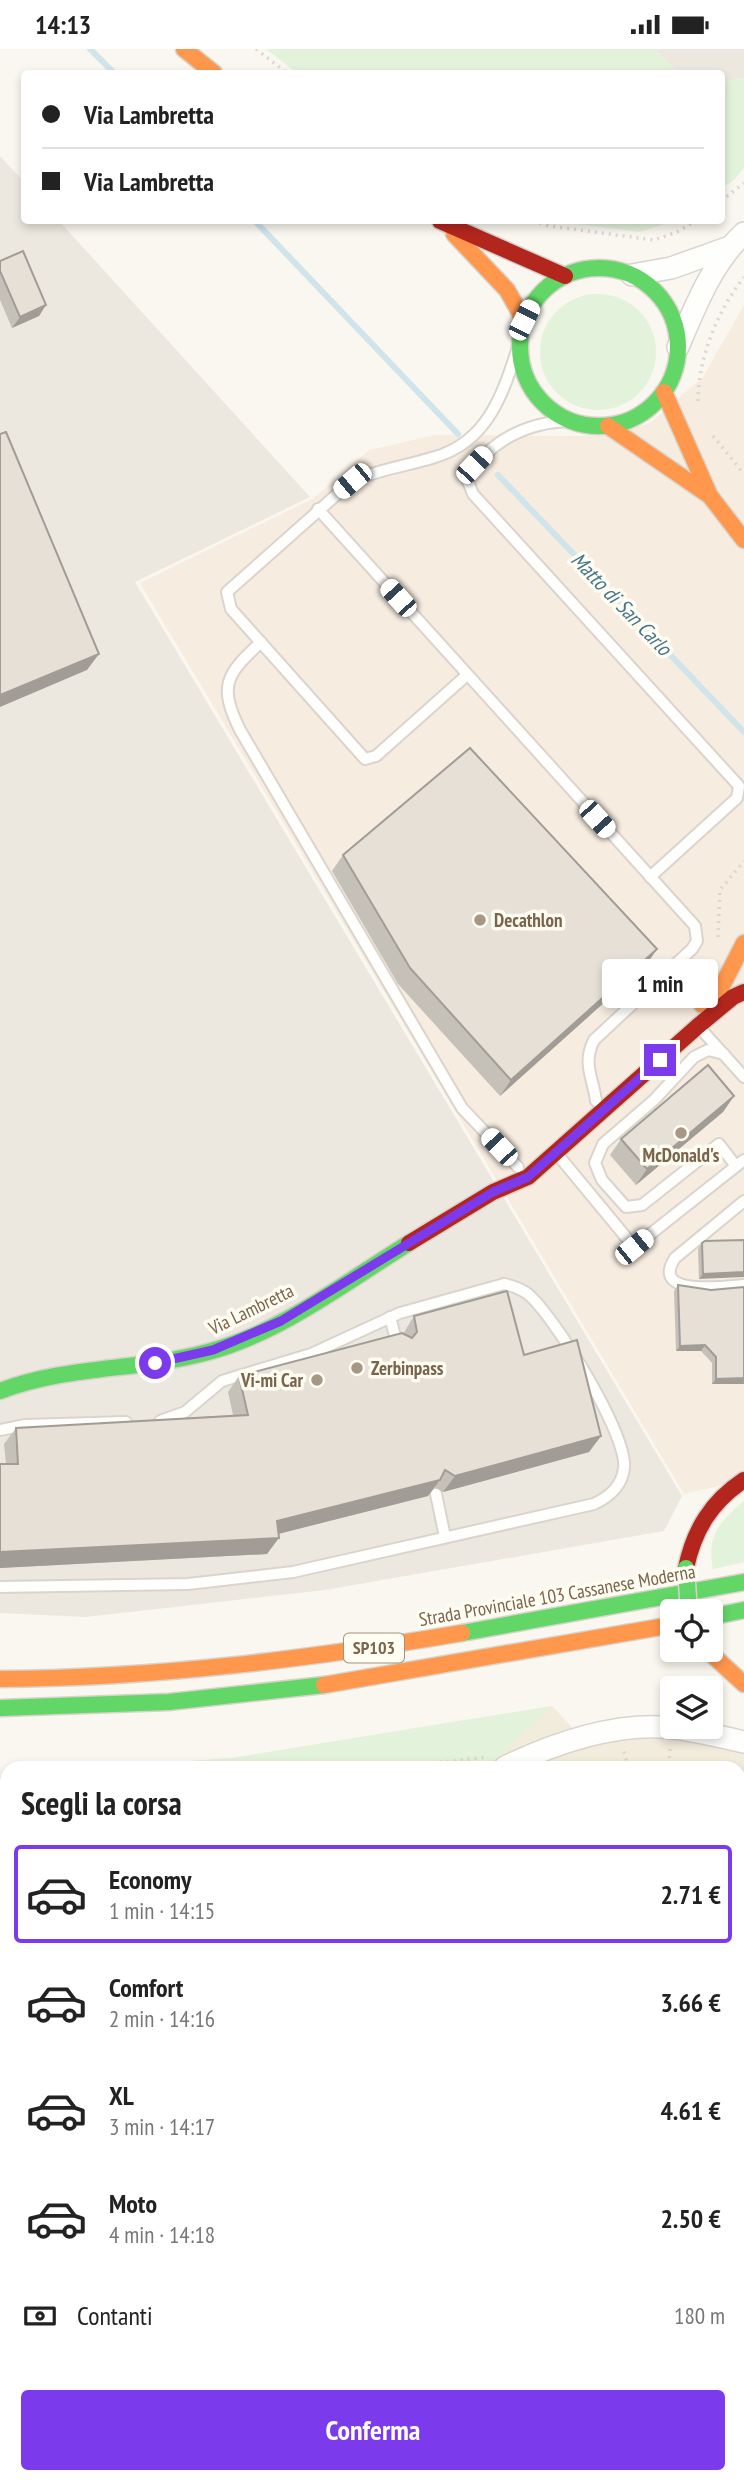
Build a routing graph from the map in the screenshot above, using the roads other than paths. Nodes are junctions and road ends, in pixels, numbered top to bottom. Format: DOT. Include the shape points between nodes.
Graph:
graph roads {
  1 [pos="184,49"];
  2 [pos="210,70"];
  3 [pos="443,224"];
  4 [pos="447,224"];
  5 [pos="737,240"];
  6 [pos="632,275"];
  7 [pos="565,276"];
  8 [pos="524,320"];
  9 [pos="520,341"];
  10 [pos="678,347"];
  11 [pos="664,392"];
  12 [pos="569,421"];
  13 [pos="608,426"];
  14 [pos="710,496"];
  15 [pos="318,509"];
  16 [pos="744,540"];
  17 [pos="261,642"];
  18 [pos="467,675"];
  19 [pos="650,877"];
  20 [pos="744,943"];
  21 [pos="744,992"];
  22 [pos="698,1026"];
  23 [pos="724,1053"];
  24 [pos="744,1076"];
  25 [pos="596,1101"];
  26 [pos="556,1153"];
  27 [pos="741,1162"];
  28 [pos="518,1167"];
  29 [pos="493,1192"];
  30 [pos="744,1201"];
  31 [pos="744,1285"];
  32 [pos="390,1317"];
  33 [pos="398,1347"];
  34 [pos="0,1391"];
  35 [pos="0,1430"];
  36 [pos="744,1479"];
  37 [pos="436,1494"];
  38 [pos="446,1537"];
  39 [pos="744,1582"];
  40 [pos="0,1587"];
  41 [pos="688,1599"];
  42 [pos="744,1609"];
  43 [pos="723,1614"];
  44 [pos="660,1627"];
  45 [pos="718,1662"];
  46 [pos="0,1679"];
  47 [pos="744,1684"];
  48 [pos="0,1708"];
  49 [pos="744,1742"];
  50 [pos="522,1761"];
  1 -- 2 [label="main road"];
  3 -- 8 [label="main road" via="491,270"];
  4 -- 7 [label="main road"];
  5 -- 6 [label="street" via="683,265"];
  5 -- 10 [label="street"];
  6 -- 7 [label="main road" via="598,268"];
  6 -- 10 [label="main road" via="663,300 676,327"];
  7 -- 8 [label="main road" via="540,294"];
  8 -- 9 [label="main road"];
  9 -- 12 [label="main road" via="523,369 532,389 545,405"];
  9 -- 15 [label="lane" via="493,413 477,435 435,458 377,470 352,481"];
  10 -- 11 [label="main road"];
  11 -- 13 [label="main road" via="636,417"];
  11 -- 14 [label="main road"];
  12 -- 13 [label="main road"];
  12 -- 19 [label="lane" via="544,422 509,436 489,450 467,479 472,494 739,786 734,801"];
  13 -- 14 [label="main road"];
  14 -- 16 [label="main road"];
  15 -- 17 [label="lane" via="227,592 231,609"];
  15 -- 18 [label="lane"];
  17 -- 18 [label="lane" via="365,759 376,756"];
  17 -- 28 [label="lane" via="228,679 227,698 240,730 462,1108"];
  18 -- 19 [label="lane"];
  19 -- 25 [label="lane" via="690,921 697,936 692,949 594,1039 587,1053 587,1070"];
  20 -- 25 [label="main road, Via Lambretta" via="722,986"];
  21 -- 22 [label="main road, Via Lambretta"];
  22 -- 23 [label="lane"];
  22 -- 26 [label="main road, Via Lambretta"];
  23 -- 24 [label="lane"];
  23 -- 27 [label="lane" via="708,1050 694,1057 603,1144 595,1163 602,1180 626,1207 642,1205 719,1144"];
  25 -- 28 [label="main road, Via Lambretta"];
  26 -- 27 [label="lane" via="634,1247"];
  26 -- 29 [label="main road, Via Lambretta" via="528,1177"];
  28 -- 29 [label="main road, Via Lambretta"];
  29 -- 34 [label="main road, Via Lambretta" via="281,1321 230,1344 164,1362 51,1373"];
  30 -- 31 [label="lane" via="671,1266 675,1281 684,1287"];
  32 -- 33 [label="lane"];
  32 -- 35 [label="lane" via="312,1354 222,1381 167,1421 25,1425"];
  32 -- 38 [label="lane" via="503,1284 518,1287 574,1351 621,1446 624,1470 614,1491 604,1499"];
  36 -- 41 [label="main road, bridge" via="727,1489 703,1518 686,1568"];
  37 -- 38 [label="lane"];
  38 -- 40 [label="lane" via="293,1572 188,1584"];
  39 -- 46 [label="main road, Strada Provinciale 103 Cassanese Moderna / SP103" via="272,1664 130,1678"];
  42 -- 43 [label="main road"];
  44 -- 48 [label="main road, SP103" via="269,1693 161,1704"];
  45 -- 47 [label="main road"];
  49 -- 50 [label="street" via="684,1729 640,1727 583,1739"];
}
